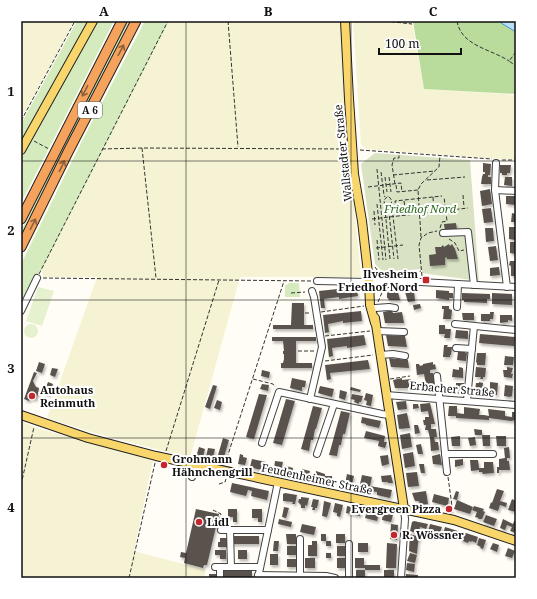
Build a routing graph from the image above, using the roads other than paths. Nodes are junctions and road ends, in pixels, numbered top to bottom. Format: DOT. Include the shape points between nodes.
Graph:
graph roads {
  1 [pos="93,21"];
  2 [pos="122,21"];
  3 [pos="136,21"];
  4 [pos="345,21"];
  5 [pos="21,150"];
  6 [pos="496,163"];
  7 [pos="495,190"];
  8 [pos="516,191"];
  9 [pos="21,219"];
  10 [pos="443,233"];
  11 [pos="21,247"];
  12 [pos="37,278"];
  13 [pos="317,281"];
  14 [pos="369,282"];
  15 [pos="401,282"];
  16 [pos="458,285"];
  17 [pos="474,285"];
  18 [pos="507,287"];
  19 [pos="516,287"];
  20 [pos="312,291"];
  21 [pos="457,307"];
  22 [pos="375,308"];
  23 [pos="395,308"];
  24 [pos="21,311"];
  25 [pos="454,324"];
  26 [pos="474,326"];
  27 [pos="376,327"];
  28 [pos="516,330"];
  29 [pos="404,332"];
  30 [pos="456,348"];
  31 [pos="472,349"];
  32 [pos="380,355"];
  33 [pos="405,356"];
  34 [pos="437,376"];
  35 [pos="386,395"];
  36 [pos="467,397"];
  37 [pos="440,398"];
  38 [pos="310,399"];
  39 [pos="334,404"];
  40 [pos="516,405"];
  41 [pos="389,414"];
  42 [pos="21,416"];
  43 [pos="262,443"];
  44 [pos="317,454"];
  45 [pos="445,454"];
  46 [pos="493,454"];
  47 [pos="195,464"];
  48 [pos="447,472"];
  49 [pos="192,477"];
  50 [pos="278,482"];
  51 [pos="404,509"];
  52 [pos="219,528"];
  53 [pos="230,530"];
  54 [pos="268,530"];
  55 [pos="300,539"];
  56 [pos="516,541"];
  57 [pos="349,544"];
  58 [pos="231,567"];
  59 [pos="260,567"];
  60 [pos="300,575"];
  61 [pos="258,576"];
  62 [pos="220,578"];
  63 [pos="335,578"];
  64 [pos="350,578"];
  65 [pos="401,578"];
  1 -- 5 [label="main road"];
  2 -- 9 [label="highway, A 6, one-way"];
  11 -- 3 [label="highway, A 6, one-way"];
  4 -- 14 [label="main road, Wallstadter Straße" via="355,182"];
  6 -- 7 [label="street"];
  7 -- 8 [label="street"];
  7 -- 18 [label="street"];
  10 -- 17 [label="street" via="468,232"];
  12 -- 24 [label="street"];
  13 -- 14 [label="street"];
  14 -- 15 [label="street"];
  14 -- 15 [label="street" via="382,278"];
  14 -- 22 [label="main road, Wallstadter Straße"];
  14 -- 27 [label="main road, Wallstadter Straße" via="370,305"];
  15 -- 16 [label="street"];
  16 -- 17 [label="street"];
  16 -- 21 [label="street"];
  17 -- 18 [label="street"];
  18 -- 19 [label="street"];
  20 -- 38 [label="street" via="321,336 321,351"];
  22 -- 23 [label="street"];
  22 -- 27 [label="main road, Wallstadter Straße"];
  25 -- 26 [label="street"];
  26 -- 28 [label="street"];
  26 -- 31 [label="street"];
  27 -- 29 [label="street"];
  27 -- 32 [label="main road, Wallstadter Straße"];
  30 -- 31 [label="street"];
  31 -- 36 [label="street"];
  32 -- 33 [label="street"];
  32 -- 35 [label="main road, Wallstadter Straße"];
  34 -- 37 [label="street"];
  35 -- 37 [label="street, Erbacher Straße"];
  35 -- 41 [label="main road, Wallstadter Straße"];
  36 -- 37 [label="street, Erbacher Straße"];
  36 -- 40 [label="street, Erbacher Straße"];
  37 -- 45 [label="street"];
  38 -- 39 [label="street"];
  38 -- 43 [label="street" via="279,392"];
  39 -- 41 [label="street"];
  39 -- 44 [label="street"];
  41 -- 51 [label="main road, Wallstadter Straße"];
  42 -- 47 [label="main road, Feudenheimer Straße" via="94,439"];
  45 -- 46 [label="street"];
  45 -- 48 [label="street"];
  47 -- 49 [label="street"];
  47 -- 50 [label="main road, Feudenheimer Straße"];
  50 -- 51 [label="main road, Feudenheimer Straße"];
  50 -- 54 [label="street"];
  51 -- 56 [label="main road, Feudenheimer Straße" via="454,520"];
  51 -- 65 [label="street"];
  52 -- 53 [label="street"];
  53 -- 54 [label="street"];
  53 -- 58 [label="street"];
  54 -- 59 [label="street"];
  55 -- 60 [label="street"];
  57 -- 64 [label="street"];
  58 -- 59 [label="street"];
  58 -- 62 [label="street" via="217,567"];
  59 -- 61 [label="street"];
  60 -- 61 [label="street"];
  60 -- 63 [label="street"];
}
